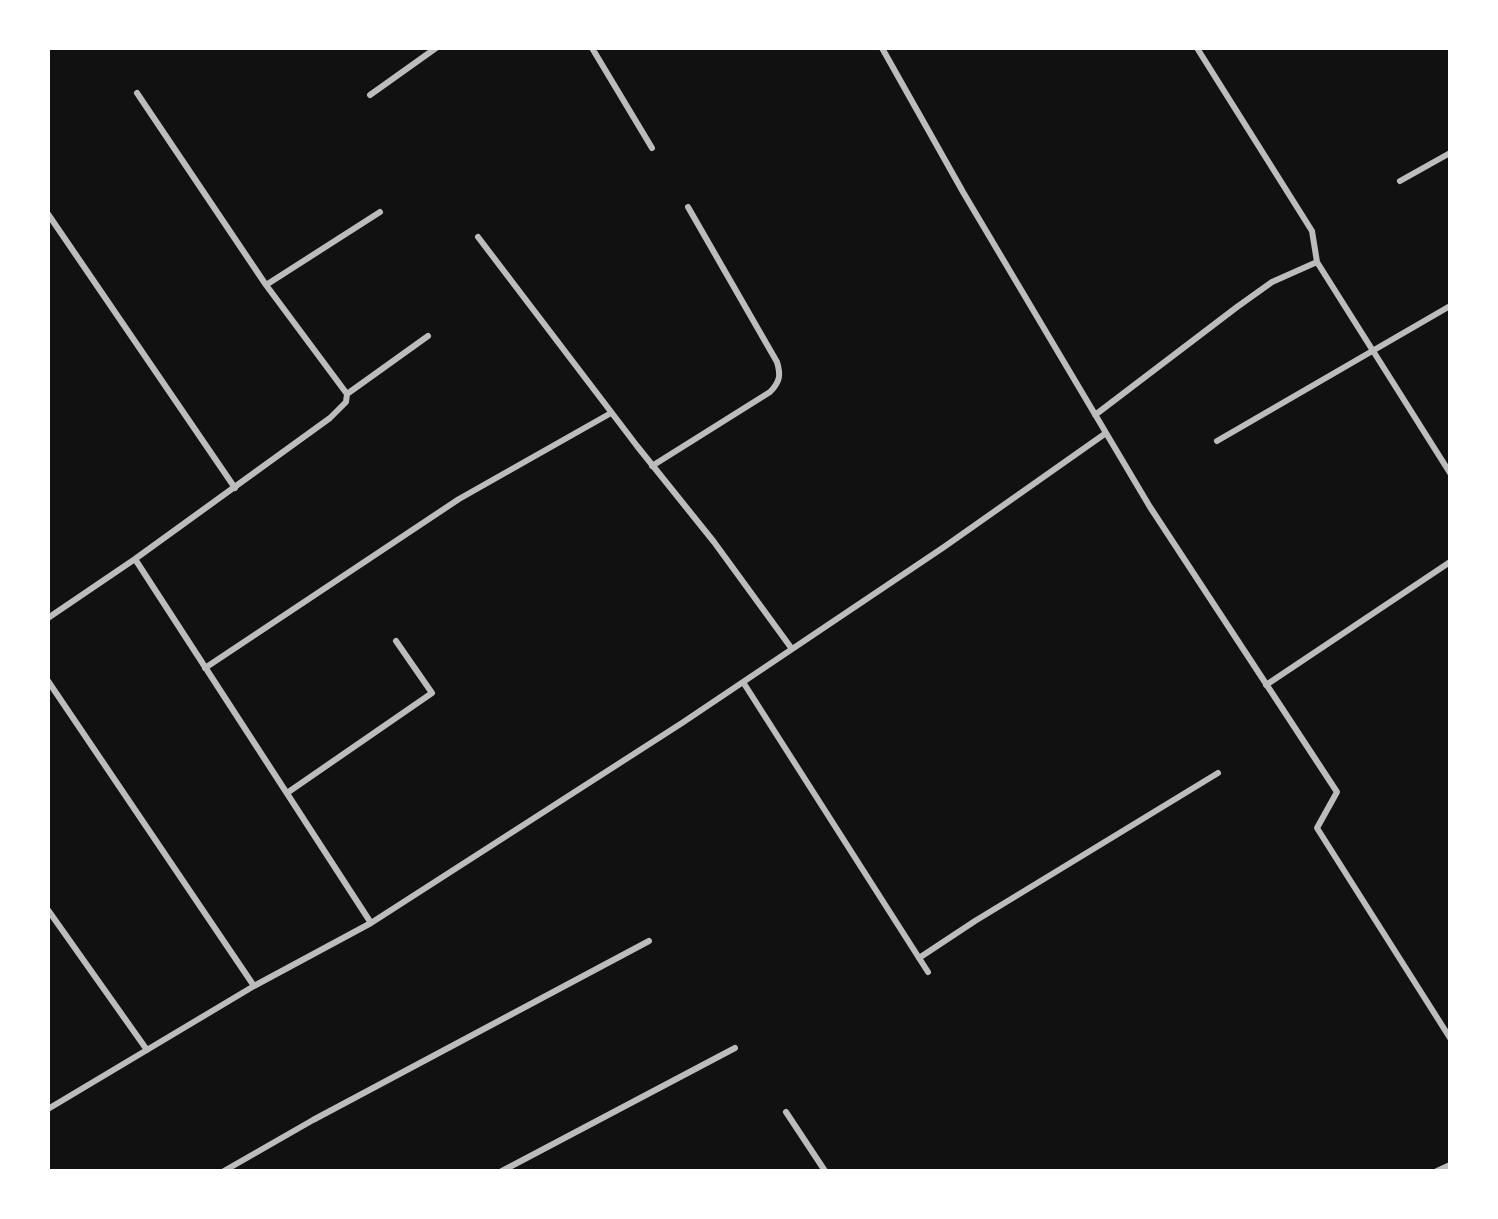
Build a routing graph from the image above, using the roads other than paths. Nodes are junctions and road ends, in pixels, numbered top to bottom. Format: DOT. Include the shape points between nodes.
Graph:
graph roads {
  1 [pos="436,48"];
  2 [pos="592,48"];
  3 [pos="882,48"];
  4 [pos="1197,48"];
  5 [pos="137,93"];
  6 [pos="370,95"];
  7 [pos="652,148"];
  8 [pos="1450,153"];
  9 [pos="1400,181"];
  10 [pos="688,207"];
  11 [pos="380,212"];
  12 [pos="48,214"];
  13 [pos="478,237"];
  14 [pos="1317,262"];
  15 [pos="266,285"];
  16 [pos="1450,306"];
  17 [pos="428,336"];
  18 [pos="1372,350"];
  19 [pos="347,394"];
  20 [pos="611,413"];
  21 [pos="1095,415"];
  22 [pos="1106,433"];
  23 [pos="1217,441"];
  24 [pos="652,466"];
  25 [pos="1450,473"];
  26 [pos="235,488"];
  27 [pos="135,560"];
  28 [pos="1450,562"];
  29 [pos="48,618"];
  30 [pos="396,640"];
  31 [pos="792,649"];
  32 [pos="206,668"];
  33 [pos="48,681"];
  34 [pos="743,682"];
  35 [pos="1266,685"];
  36 [pos="1218,773"];
  37 [pos="287,793"];
  38 [pos="48,910"];
  39 [pos="371,923"];
  40 [pos="649,941"];
  41 [pos="919,958"];
  42 [pos="928,972"];
  43 [pos="254,986"];
  44 [pos="1450,1038"];
  45 [pos="735,1048"];
  46 [pos="147,1050"];
  47 [pos="48,1109"];
  48 [pos="786,1112"];
  49 [pos="1450,1165"];
  50 [pos="224,1171"];
  51 [pos="502,1171"];
  52 [pos="825,1171"];
  53 [pos="1437,1171"];
  1 -- 6 [label="street"];
  2 -- 7 [label="street"];
  3 -- 21 [label="street"];
  4 -- 14 [label="street" via="1312,231"];
  5 -- 15 [label="street"];
  8 -- 9 [label="street"];
  10 -- 24 [label="street" via="780,373 770,392"];
  11 -- 15 [label="street"];
  12 -- 26 [label="street"];
  13 -- 20 [label="street"];
  14 -- 18 [label="street"];
  14 -- 21 [label="street" via="1272,282"];
  15 -- 19 [label="street"];
  16 -- 18 [label="street"];
  17 -- 19 [label="street"];
  18 -- 23 [label="street"];
  18 -- 25 [label="street"];
  19 -- 26 [label="street" via="346,402 330,418"];
  20 -- 24 [label="street"];
  20 -- 32 [label="street" via="459,499"];
  21 -- 22 [label="street"];
  22 -- 31 [label="street"];
  22 -- 35 [label="street"];
  24 -- 31 [label="street" via="714,542"];
  26 -- 27 [label="street"];
  27 -- 29 [label="street"];
  27 -- 32 [label="street"];
  28 -- 35 [label="street"];
  30 -- 37 [label="street" via="432,693"];
  31 -- 34 [label="street"];
  32 -- 37 [label="street"];
  33 -- 43 [label="street"];
  34 -- 39 [label="street"];
  34 -- 41 [label="street"];
  35 -- 44 [label="street" via="1337,792 1317,828"];
  36 -- 41 [label="street"];
  37 -- 39 [label="street"];
  38 -- 46 [label="street"];
  39 -- 43 [label="street"];
  40 -- 50 [label="street"];
  41 -- 42 [label="street"];
  43 -- 46 [label="street"];
  45 -- 51 [label="street"];
  46 -- 47 [label="street"];
  48 -- 52 [label="street"];
  49 -- 53 [label="street"];
}
